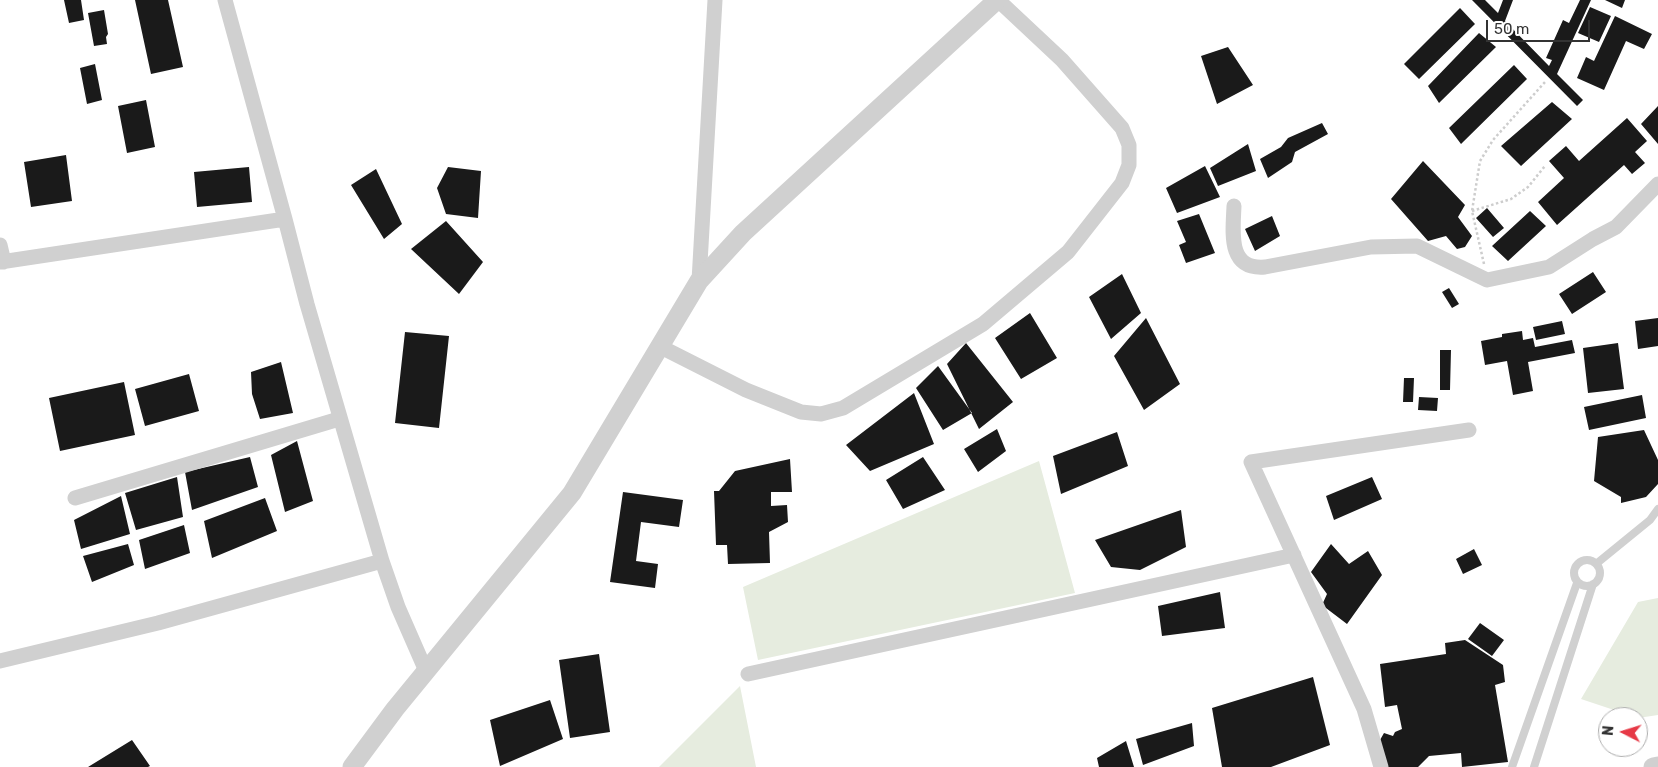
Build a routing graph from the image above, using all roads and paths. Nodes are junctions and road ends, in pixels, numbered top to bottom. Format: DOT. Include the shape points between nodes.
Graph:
graph roads {
  1 [pos="225,0"];
  2 [pos="715,0"];
  3 [pos="998,0"];
  4 [pos="1545,82"];
  5 [pos="1545,166"];
  6 [pos="1658,184"];
  7 [pos="1234,206"];
  8 [pos="1472,211"];
  9 [pos="285,219"];
  10 [pos="0,245"];
  11 [pos="2,262"];
  12 [pos="1487,280"];
  13 [pos="699,281"];
  14 [pos="660,347"];
  15 [pos="339,419"];
  16 [pos="1469,430"];
  17 [pos="75,498"];
  18 [pos="1658,509"];
  19 [pos="1294,555"];
  20 [pos="382,561"];
  21 [pos="1596,564"];
  22 [pos="1577,583"];
  23 [pos="1593,584"];
  24 [pos="0,662"];
  25 [pos="426,671"];
  26 [pos="748,674"];
  27 [pos="1658,766"];
  28 [pos="352,767"];
  29 [pos="1381,767"];
  30 [pos="1512,767"];
  31 [pos="1534,767"];
  32 [pos="1653,767"];
  1 -- 9 [label="street"];
  2 -- 13 [label="street"];
  3 -- 13 [label="street" via="743,233"];
  3 -- 14 [label="street" via="1062,60 1122,128 1129,145 1129,165 1122,183 1068,252 983,324 843,408 821,414 801,412 746,390"];
  4 -- 8 [label="path" via="1493,140 1480,162"];
  5 -- 8 [label="path" via="1528,187 1510,199"];
  6 -- 12 [label="street" via="1616,227 1549,267"];
  7 -- 12 [label="street" via="1234,244 1240,259 1248,266 1265,267 1371,247 1417,246"];
  8 -- 12 [label="path"];
  9 -- 11 [label="street"];
  9 -- 15 [label="street"];
  10 -- 11 [label="street"];
  13 -- 14 [label="street"];
  14 -- 25 [label="street" via="572,493"];
  15 -- 17 [label="street"];
  15 -- 20 [label="street"];
  16 -- 19 [label="street" via="1251,462"];
  18 -- 21 [label="lane" via="1650,520"];
  19 -- 26 [label="street"];
  19 -- 29 [label="street" via="1364,709"];
  20 -- 24 [label="street" via="158,623"];
  20 -- 25 [label="street"];
  21 -- 22 [label="lane" via="1585,560 1580,563 1574,572"];
  21 -- 23 [label="lane" via="1599,575"];
  22 -- 23 [label="lane" via="1582,586"];
  22 -- 30 [label="lane"];
  23 -- 31 [label="lane"];
  25 -- 28 [label="street"];
  27 -- 32 [label="street"];
}
